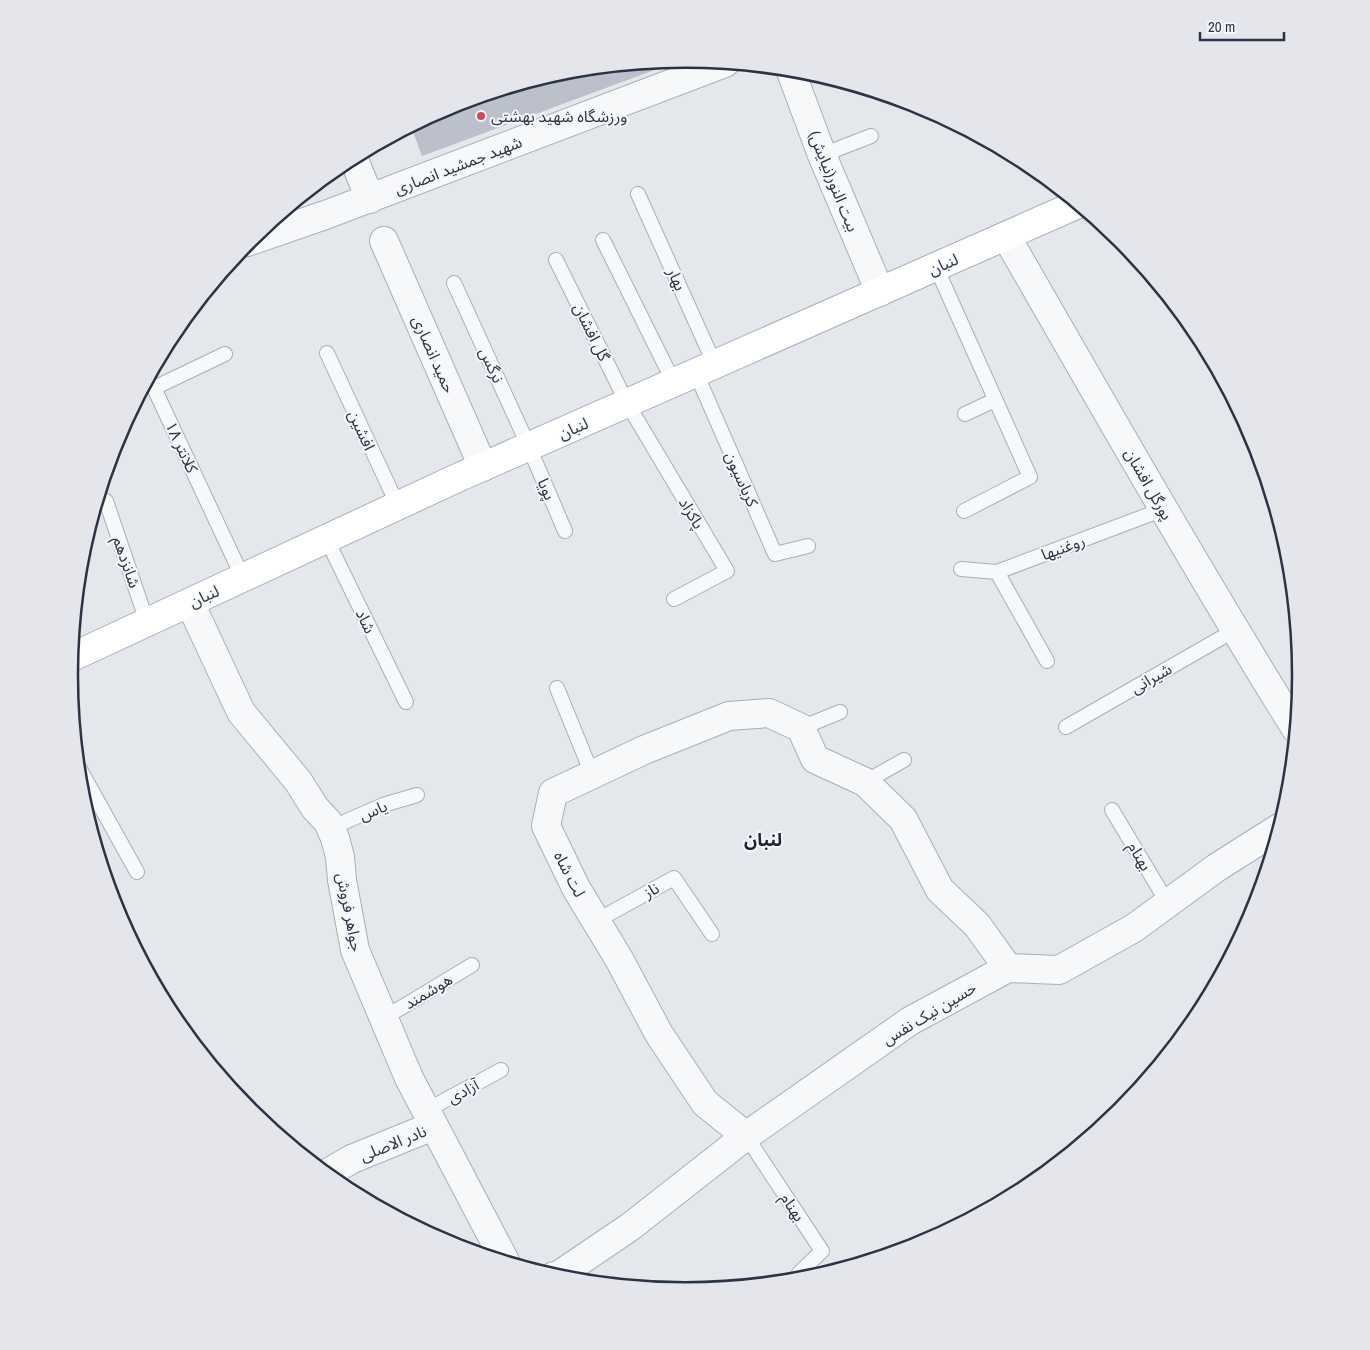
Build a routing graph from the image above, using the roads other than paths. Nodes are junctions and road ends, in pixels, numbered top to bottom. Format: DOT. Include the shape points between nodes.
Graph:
graph roads {
  1 [pos="709,69"];
  2 [pos="793,77"];
  3 [pos="871,136"];
  4 [pos="822,155"];
  5 [pos="356,164"];
  6 [pos="638,194"];
  7 [pos="370,199"];
  8 [pos="1068,204"];
  9 [pos="265,236"];
  10 [pos="1006,236"];
  11 [pos="603,240"];
  12 [pos="384,242"];
  13 [pos="556,260"];
  14 [pos="936,267"];
  15 [pos="454,283"];
  16 [pos="880,292"];
  17 [pos="327,353"];
  18 [pos="225,354"];
  19 [pos="695,374"];
  20 [pos="995,400"];
  21 [pos="627,403"];
  22 [pos="965,414"];
  23 [pos="530,447"];
  24 [pos="483,467"];
  25 [pos="106,501"];
  26 [pos="398,506"];
  27 [pos="1164,509"];
  28 [pos="964,511"];
  29 [pos="565,532"];
  30 [pos="326,540"];
  31 [pos="808,546"];
  32 [pos="960,569"];
  33 [pos="996,572"];
  34 [pos="243,578"];
  35 [pos="674,599"];
  36 [pos="190,603"];
  37 [pos="147,622"];
  38 [pos="1235,630"];
  39 [pos="79,654"];
  40 [pos="1047,661"];
  41 [pos="557,688"];
  42 [pos="406,702"];
  43 [pos="840,712"];
  44 [pos="1291,719"];
  45 [pos="1066,726"];
  46 [pos="801,728"];
  47 [pos="904,760"];
  48 [pos="592,774"];
  49 [pos="865,782"];
  50 [pos="87,783"];
  51 [pos="417,795"];
  52 [pos="1112,810"];
  53 [pos="331,828"];
  54 [pos="1272,833"];
  55 [pos="137,872"];
  56 [pos="1167,902"];
  57 [pos="596,921"];
  58 [pos="712,934"];
  59 [pos="472,965"];
  60 [pos="1008,968"];
  61 [pos="384,1018"];
  62 [pos="501,1070"];
  63 [pos="429,1118"];
  64 [pos="746,1136"];
  65 [pos="333,1170"];
  66 [pos="501,1253"];
  67 [pos="567,1271"];
  68 [pos="799,1272"];
  1 -- 7 [label="street, شهید جمشید انصاری"];
  2 -- 4 [label="street, بیت النور(نیایش)"];
  3 -- 4 [label="lane"];
  4 -- 16 [label="street, بیت النور(نیایش)"];
  5 -- 7 [label="street"];
  6 -- 19 [label="lane, بهار"];
  7 -- 9 [label="street, شهید جمشید انصاری"];
  8 -- 10 [label="main road, لنبان"];
  10 -- 14 [label="main road, لنبان"];
  10 -- 27 [label="street, پورگل افشان"];
  11 -- 19 [label="lane"];
  12 -- 24 [label="street, حمید انصاری"];
  13 -- 21 [label="lane, گل افشان"];
  14 -- 16 [label="main road, لنبان"];
  14 -- 20 [label="lane"];
  15 -- 23 [label="lane, نرگس"];
  16 -- 19 [label="main road, لنبان"];
  17 -- 26 [label="lane, افشین"];
  18 -- 34 [label="lane, کلانتر ۱۸" via="154,388"];
  19 -- 21 [label="main road, لنبان"];
  19 -- 31 [label="lane, کرباسیون" via="775,554"];
  20 -- 22 [label="lane"];
  20 -- 28 [label="lane" via="1030,477"];
  21 -- 23 [label="main road, لنبان"];
  21 -- 35 [label="lane, پاکزاد" via="727,571"];
  23 -- 24 [label="main road, لنبان"];
  23 -- 29 [label="lane, پویا"];
  24 -- 26 [label="main road, لنبان"];
  25 -- 37 [label="lane, شانزدهم"];
  26 -- 30 [label="main road, لنبان"];
  27 -- 33 [label="lane, روغنیها"];
  27 -- 38 [label="street, پورگل افشان"];
  30 -- 34 [label="main road, لنبان"];
  30 -- 42 [label="lane, شاد"];
  32 -- 33 [label="lane, روغنیها"];
  33 -- 40 [label="lane"];
  34 -- 36 [label="main road, لنبان"];
  36 -- 37 [label="main road, لنبان"];
  36 -- 53 [label="street, جواهر فروش" via="242,712"];
  37 -- 39 [label="main road, لنبان"];
  38 -- 44 [label="street, پورگل افشان"];
  38 -- 45 [label="lane, شیرانی"];
  41 -- 48 [label="lane"];
  43 -- 46 [label="lane"];
  46 -- 48 [label="street, لت شاه" via="769,713 729,716"];
  46 -- 49 [label="street" via="815,759"];
  47 -- 49 [label="lane"];
  48 -- 57 [label="street, لت شاه" via="554,794 546,826"];
  49 -- 60 [label="street" via="903,819 940,890 977,925"];
  50 -- 55 [label="lane"];
  51 -- 53 [label="lane, یاس" via="382,805"];
  52 -- 56 [label="lane, بهنام"];
  53 -- 61 [label="street, جواهر فروش" via="340,857 355,950"];
  54 -- 56 [label="street"];
  56 -- 60 [label="street" via="1134,928 1059,970"];
  57 -- 58 [label="lane, ناز" via="674,878"];
  57 -- 64 [label="street, لت شاه" via="659,1034 705,1103"];
  59 -- 61 [label="lane, هوشمند"];
  60 -- 64 [label="street, حسین نیک نفس" via="910,1021"];
  61 -- 63 [label="street, جواهر فروش"];
  62 -- 63 [label="lane, آزادی"];
  63 -- 65 [label="street, نادر الاصلی"];
  63 -- 66 [label="street, جواهر فروش"];
  64 -- 67 [label="street, حسین نیک نفس" via="630,1227"];
  64 -- 68 [label="lane, بهنام" via="822,1251"];
}
